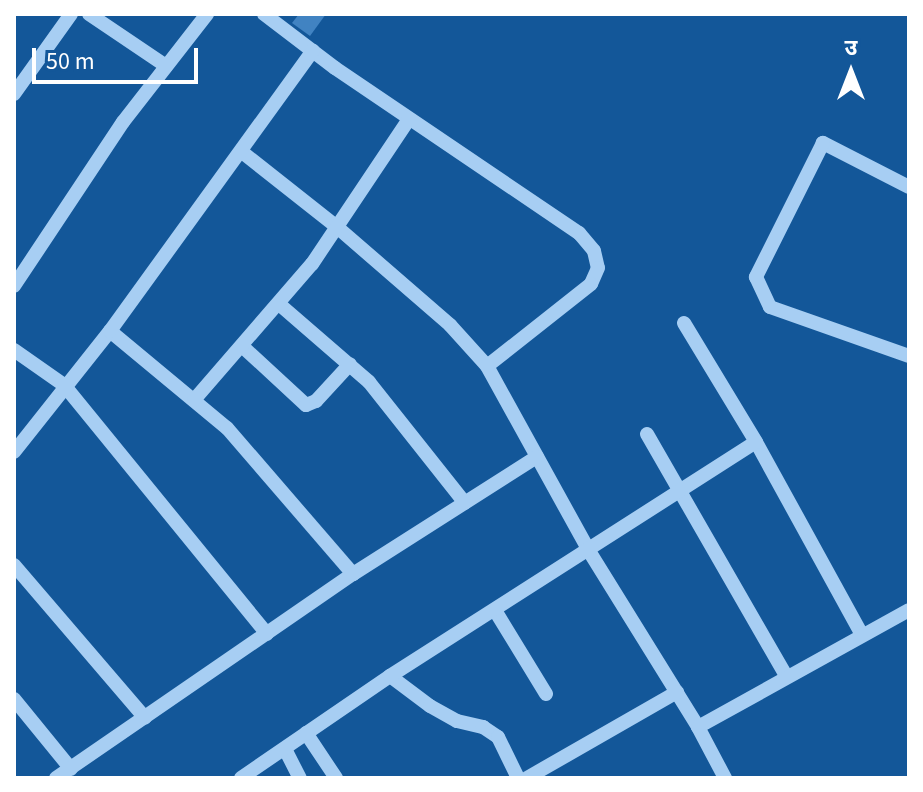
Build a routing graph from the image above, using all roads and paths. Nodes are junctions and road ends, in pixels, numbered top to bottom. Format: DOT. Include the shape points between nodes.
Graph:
graph roads {
  1 [pos="71,14"];
  2 [pos="89,14"];
  3 [pos="207,14"];
  4 [pos="264,14"];
  5 [pos="313,51"];
  6 [pos="166,66"];
  7 [pos="14,94"];
  8 [pos="409,119"];
  9 [pos="242,152"];
  10 [pos="909,187"];
  11 [pos="337,227"];
  12 [pos="14,286"];
  13 [pos="279,304"];
  14 [pos="684,323"];
  15 [pos="110,331"];
  16 [pos="242,346"];
  17 [pos="14,350"];
  18 [pos="909,356"];
  19 [pos="350,364"];
  20 [pos="487,366"];
  21 [pos="64,385"];
  22 [pos="194,400"];
  23 [pos="647,434"];
  24 [pos="756,442"];
  25 [pos="14,452"];
  26 [pos="537,457"];
  27 [pos="680,491"];
  28 [pos="465,503"];
  29 [pos="589,551"];
  30 [pos="14,565"];
  31 [pos="353,574"];
  32 [pos="909,610"];
  33 [pos="496,612"];
  34 [pos="267,634"];
  35 [pos="862,635"];
  36 [pos="390,676"];
  37 [pos="786,676"];
  38 [pos="677,692"];
  39 [pos="546,694"];
  40 [pos="14,699"];
  41 [pos="145,718"];
  42 [pos="698,727"];
  43 [pos="306,733"];
  44 [pos="286,751"];
  45 [pos="71,769"];
  46 [pos="56,778"];
  47 [pos="241,778"];
  48 [pos="300,778"];
  49 [pos="336,778"];
  50 [pos="518,778"];
  51 [pos="527,778"];
  52 [pos="725,778"];
  1 -- 7 [label="street"];
  2 -- 6 [label="street"];
  3 -- 6 [label="street"];
  4 -- 5 [label="street"];
  5 -- 8 [label="street"];
  5 -- 9 [label="street"];
  6 -- 12 [label="street" via="75,190"];
  8 -- 11 [label="street"];
  8 -- 20 [label="street" via="579,233 594,251 598,268 591,284"];
  9 -- 11 [label="street"];
  9 -- 15 [label="street"];
  10 -- 18 [label="street" via="823,143 756,277 770,307"];
  11 -- 13 [label="street"];
  11 -- 20 [label="street" via="450,325"];
  13 -- 16 [label="street"];
  13 -- 19 [label="street"];
  14 -- 24 [label="street"];
  15 -- 21 [label="street"];
  15 -- 22 [label="street"];
  16 -- 19 [label="street" via="306,405"];
  16 -- 22 [label="street"];
  17 -- 21 [label="street"];
  19 -- 28 [label="street"];
  20 -- 26 [label="street"];
  21 -- 25 [label="street"];
  21 -- 34 [label="street"];
  22 -- 31 [label="street" via="227,428"];
  23 -- 27 [label="street"];
  24 -- 27 [label="street"];
  24 -- 35 [label="street"];
  26 -- 28 [label="street"];
  26 -- 29 [label="street"];
  27 -- 29 [label="street"];
  27 -- 37 [label="street"];
  28 -- 31 [label="street"];
  29 -- 33 [label="street"];
  29 -- 38 [label="street"];
  30 -- 41 [label="street"];
  31 -- 34 [label="street"];
  32 -- 35 [label="street"];
  33 -- 36 [label="street"];
  33 -- 39 [label="street"];
  34 -- 41 [label="street"];
  35 -- 37 [label="street"];
  36 -- 43 [label="street"];
  36 -- 50 [label="street" via="443,714 498,737"];
  37 -- 42 [label="street"];
  38 -- 42 [label="street"];
  38 -- 51 [label="street"];
  40 -- 45 [label="street"];
  41 -- 45 [label="street"];
  42 -- 52 [label="street"];
  43 -- 44 [label="street"];
  43 -- 49 [label="street"];
  44 -- 47 [label="street"];
  44 -- 48 [label="street"];
  45 -- 46 [label="street"];
}
